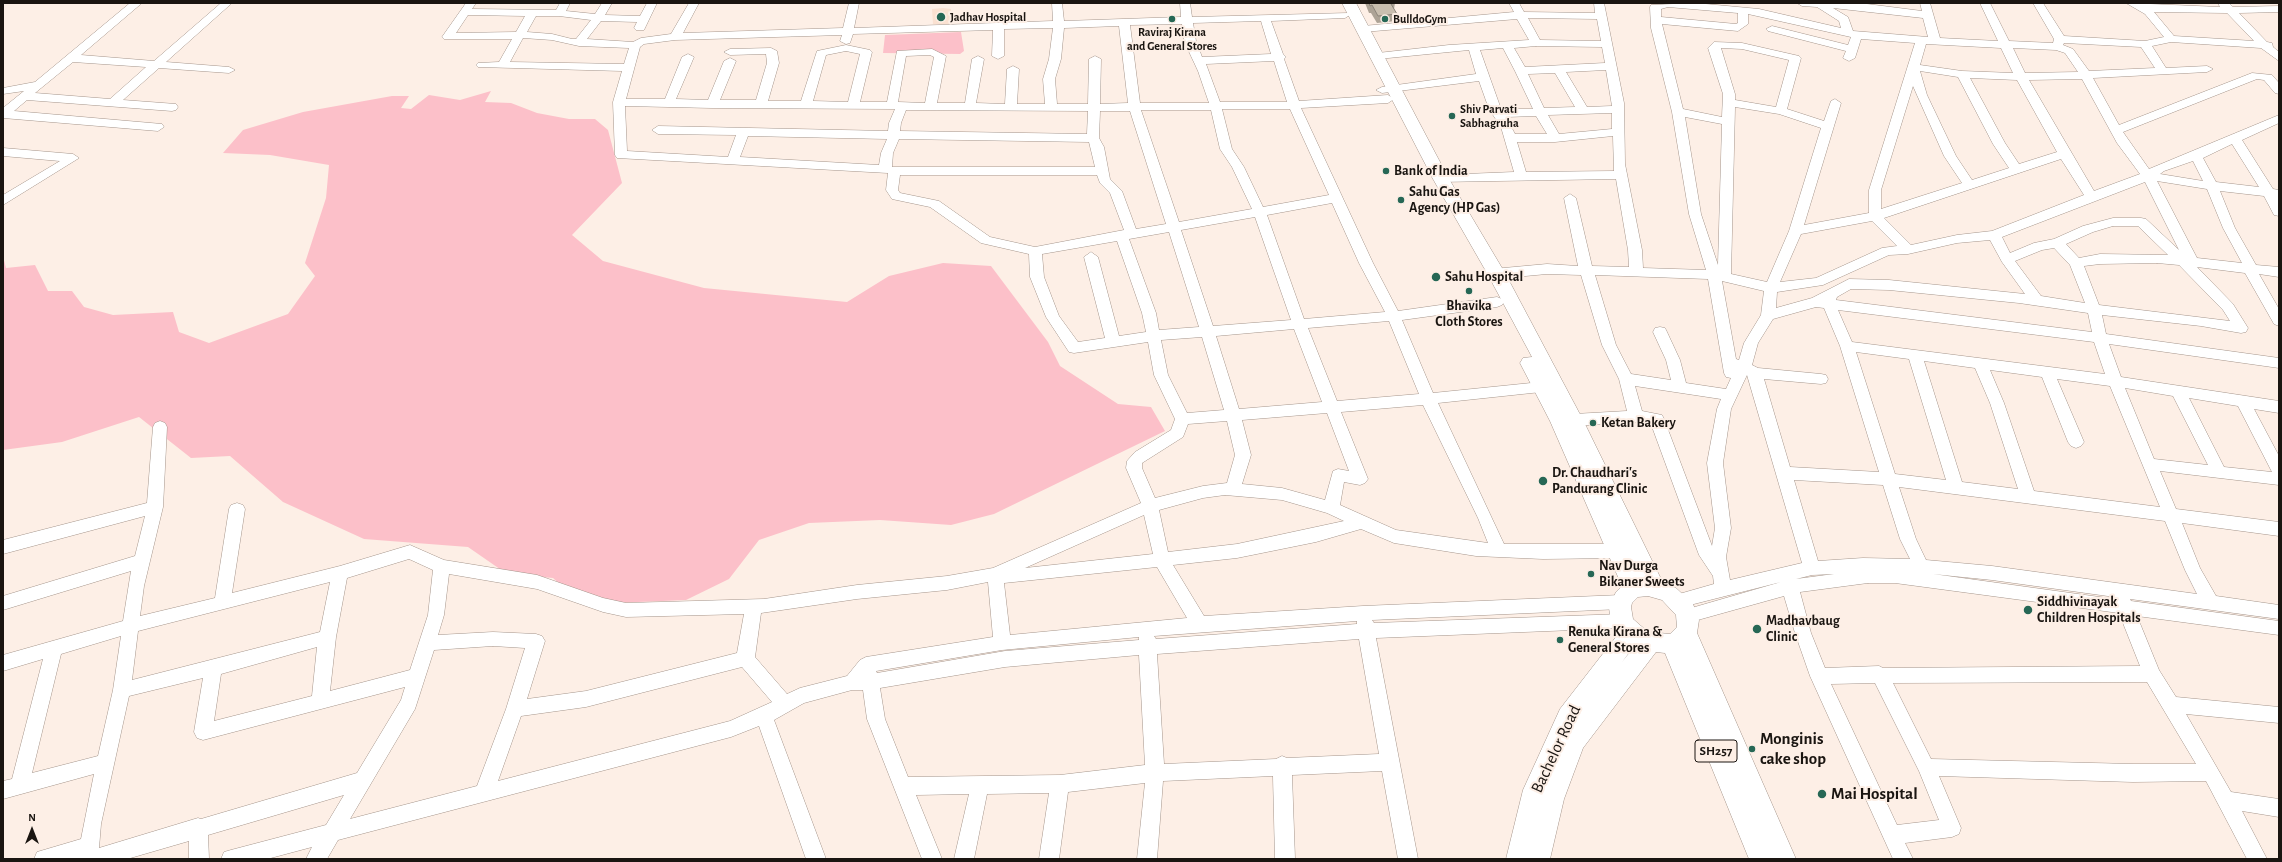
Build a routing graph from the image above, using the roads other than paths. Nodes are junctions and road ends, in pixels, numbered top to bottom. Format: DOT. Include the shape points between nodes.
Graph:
graph roads {
  1 [pos="138,3"];
  2 [pos="228,3"];
  3 [pos="565,3"];
  4 [pos="607,3"];
  5 [pos="652,3"];
  6 [pos="694,3"];
  7 [pos="854,3"];
  8 [pos="1057,3"];
  9 [pos="1185,3"];
  10 [pos="1514,3"];
  11 [pos="1599,3"];
  12 [pos="1669,3"];
  13 [pos="1812,3"];
  14 [pos="1925,3"];
  15 [pos="1985,3"];
  16 [pos="2038,3"];
  17 [pos="2130,3"];
  18 [pos="1344,7"];
  19 [pos="469,8"];
  20 [pos="1760,8"];
  21 [pos="2141,8"];
  22 [pos="2227,8"];
  23 [pos="2279,9"];
  24 [pos="1744,10"];
  25 [pos="533,12"];
  26 [pos="559,13"];
  27 [pos="1520,15"];
  28 [pos="1928,15"];
  29 [pos="1601,16"];
  30 [pos="598,18"];
  31 [pos="1265,18"];
  32 [pos="644,19"];
  33 [pos="1186,20"];
  34 [pos="1656,20"];
  35 [pos="1124,22"];
  36 [pos="1059,24"];
  37 [pos="998,26"];
  38 [pos="1363,28"];
  39 [pos="1738,28"];
  40 [pos="1772,29"];
  41 [pos="847,32"];
  42 [pos="1853,34"];
  43 [pos="522,35"];
  44 [pos="675,37"];
  45 [pos="2171,39"];
  46 [pos="1922,40"];
  47 [pos="579,42"];
  48 [pos="1935,42"];
  49 [pos="638,43"];
  50 [pos="1536,43"];
  51 [pos="2058,43"];
  52 [pos="1606,44"];
  53 [pos="2145,44"];
  54 [pos="1507,45"];
  55 [pos="2264,45"];
  56 [pos="2279,45"];
  57 [pos="1742,46"];
  58 [pos="2004,46"];
  59 [pos="1474,47"];
  60 [pos="846,48"];
  61 [pos="998,56"];
  62 [pos="1378,56"];
  63 [pos="688,57"];
  64 [pos="1280,57"];
  65 [pos="69,58"];
  66 [pos="2279,58"];
  67 [pos="978,59"];
  68 [pos="1095,59"];
  69 [pos="1198,61"];
  70 [pos="482,65"];
  71 [pos="155,66"];
  72 [pos="502,66"];
  73 [pos="1610,66"];
  74 [pos="1913,67"];
  75 [pos="628,68"];
  76 [pos="1013,69"];
  77 [pos="1559,69"];
  78 [pos="229,70"];
  79 [pos="2207,70"];
  80 [pos="1521,71"];
  81 [pos="2162,72"];
  82 [pos="1962,74"];
  83 [pos="2086,75"];
  84 [pos="1483,77"];
  85 [pos="2021,77"];
  86 [pos="1907,84"];
  87 [pos="36,85"];
  88 [pos="3,91"];
  89 [pos="2279,91"];
  90 [pos="1388,93"];
  91 [pos="1921,95"];
  92 [pos="23,96"];
  93 [pos="620,102"];
  94 [pos="112,103"];
  95 [pos="669,103"];
  96 [pos="1729,103"];
  97 [pos="1834,103"];
  98 [pos="712,104"];
  99 [pos="761,104"];
  100 [pos="806,105"];
  101 [pos="853,105"];
  102 [pos="1294,105"];
  103 [pos="897,106"];
  104 [pos="930,106"];
  105 [pos="1134,106"];
  106 [pos="172,107"];
  107 [pos="970,107"];
  108 [pos="1011,107"];
  109 [pos="1095,107"];
  110 [pos="1216,107"];
  111 [pos="1051,108"];
  112 [pos="1618,109"];
  113 [pos="1583,110"];
  114 [pos="1540,112"];
  115 [pos="1678,112"];
  116 [pos="1781,112"];
  117 [pos="1498,114"];
  118 [pos="2278,121"];
  119 [pos="1729,122"];
  120 [pos="1828,126"];
  121 [pos="158,127"];
  122 [pos="658,130"];
  123 [pos="2116,130"];
  124 [pos="743,132"];
  125 [pos="1618,132"];
  126 [pos="894,135"];
  127 [pos="1093,138"];
  128 [pos="1511,138"];
  129 [pos="1554,138"];
  130 [pos="2235,139"];
  131 [pos="3,152"];
  132 [pos="2064,154"];
  133 [pos="2196,156"];
  134 [pos="733,161"];
  135 [pos="890,170"];
  136 [pos="2017,170"];
  137 [pos="1102,171"];
  138 [pos="1621,175"];
  139 [pos="1521,176"];
  140 [pos="2148,176"];
  141 [pos="1441,179"];
  142 [pos="1969,185"];
  143 [pos="2212,186"];
  144 [pos="2274,193"];
  145 [pos="2091,197"];
  146 [pos="1337,198"];
  147 [pos="1570,198"];
  148 [pos="3,201"];
  149 [pos="1259,211"];
  150 [pos="2279,212"];
  151 [pos="1875,216"];
  152 [pos="1173,226"];
  153 [pos="1796,231"];
  154 [pos="1126,234"];
  155 [pos="1994,235"];
  156 [pos="2057,243"];
  157 [pos="1724,250"];
  158 [pos="1908,250"];
  159 [pos="1035,251"];
  160 [pos="1091,257"];
  161 [pos="1708,258"];
  162 [pos="2007,259"];
  163 [pos="2187,262"];
  164 [pos="2076,263"];
  165 [pos="2252,269"];
  166 [pos="1586,270"];
  167 [pos="1636,272"];
  168 [pos="2279,272"];
  169 [pos="1489,274"];
  170 [pos="1719,276"];
  171 [pos="1771,288"];
  172 [pos="1825,300"];
  173 [pos="2037,301"];
  174 [pos="1497,302"];
  175 [pos="2094,308"];
  176 [pos="1768,315"];
  177 [pos="1394,316"];
  178 [pos="2279,321"];
  179 [pos="1299,324"];
  180 [pos="1206,331"];
  181 [pos="1660,332"];
  182 [pos="1153,336"];
  183 [pos="2100,338"];
  184 [pos="1113,342"];
  185 [pos="1847,346"];
  186 [pos="1915,355"];
  187 [pos="2279,363"];
  188 [pos="1980,364"];
  189 [pos="1743,368"];
  190 [pos="2046,372"];
  191 [pos="1626,379"];
  192 [pos="1821,379"];
  193 [pos="2115,381"];
  194 [pos="1541,387"];
  195 [pos="1680,387"];
  196 [pos="1733,393"];
  197 [pos="2179,393"];
  198 [pos="1428,399"];
  199 [pos="2243,402"];
  200 [pos="1333,407"];
  201 [pos="2279,407"];
  202 [pos="1233,414"];
  203 [pos="1636,416"];
  204 [pos="1182,419"];
  205 [pos="1574,420"];
  206 [pos="160,427"];
  207 [pos="2076,442"];
  208 [pos="2149,464"];
  209 [pos="2279,470"];
  210 [pos="1785,473"];
  211 [pos="2220,473"];
  212 [pos="1887,479"];
  213 [pos="2279,479"];
  214 [pos="1956,487"];
  215 [pos="1233,490"];
  216 [pos="2028,497"];
  217 [pos="1150,506"];
  218 [pos="155,507"];
  219 [pos="1331,508"];
  220 [pos="237,509"];
  221 [pos="2171,515"];
  222 [pos="1362,522"];
  223 [pos="2279,529"];
  224 [pos="3,547"];
  225 [pos="1499,550"];
  226 [pos="1618,551"];
  227 [pos="1162,560"];
  228 [pos="142,561"];
  229 [pos="442,566"];
  230 [pos="1812,568"];
  231 [pos="340,573"];
  232 [pos="1925,573"];
  233 [pos="995,574"];
  234 [pos="1788,581"];
  235 [pos="1722,582"];
  236 [pos="2118,591"];
  237 [pos="3,603"];
  238 [pos="222,603"];
  239 [pos="2211,603"];
  240 [pos="754,606"];
  241 [pos="2125,607"];
  242 [pos="2279,612"];
  243 [pos="1363,613"];
  244 [pos="1654,617"];
  245 [pos="1199,624"];
  246 [pos="130,626"];
  247 [pos="2279,628"];
  248 [pos="1146,629"];
  249 [pos="1366,631"];
  250 [pos="327,637"];
  251 [pos="428,643"];
  252 [pos="1002,643"];
  253 [pos="1147,647"];
  254 [pos="54,648"];
  255 [pos="746,658"];
  256 [pos="3,663"];
  257 [pos="866,665"];
  258 [pos="213,668"];
  259 [pos="1879,674"];
  260 [pos="2152,674"];
  261 [pos="417,676"];
  262 [pos="1819,676"];
  263 [pos="852,682"];
  264 [pos="872,682"];
  265 [pos="122,690"];
  266 [pos="320,701"];
  267 [pos="786,704"];
  268 [pos="2172,704"];
  269 [pos="515,709"];
  270 [pos="2279,715"];
  271 [pos="764,716"];
  272 [pos="106,762"];
  273 [pos="1389,762"];
  274 [pos="1282,765"];
  275 [pos="1926,767"];
  276 [pos="2211,772"];
  277 [pos="1155,773"];
  278 [pos="364,780"];
  279 [pos="1060,784"];
  280 [pos="980,785"];
  281 [pos="904,786"];
  282 [pos="12,787"];
  283 [pos="484,793"];
  284 [pos="2226,800"];
  285 [pos="2279,808"];
  286 [pos="198,827"];
  287 [pos="333,833"];
  288 [pos="1892,835"];
  289 [pos="91,855"];
  290 [pos="44,859"];
  291 [pos="199,859"];
  292 [pos="231,859"];
  293 [pos="316,859"];
  294 [pos="816,859"];
  295 [pos="932,859"];
  296 [pos="964,859"];
  297 [pos="1049,859"];
  298 [pos="1147,859"];
  299 [pos="1285,859"];
  300 [pos="1408,859"];
  301 [pos="1518,859"];
  302 [pos="1538,859"];
  303 [pos="1761,859"];
  304 [pos="1784,859"];
  305 [pos="1903,859"];
  306 [pos="2257,859"];
  1 -- 65 [label="street"];
  2 -- 71 [label="street"];
  3 -- 26 [label="street"];
  4 -- 30 [label="street"];
  5 -- 32 [label="street"];
  6 -- 44 [label="street"];
  7 -- 41 [label="street"];
  8 -- 36 [label="street"];
  9 -- 33 [label="street"];
  10 -- 27 [label="street"];
  11 -- 29 [label="street"];
  12 -- 24 [label="street"];
  12 -- 34 [label="street" via="1654,7"];
  13 -- 28 [label="street"];
  13 -- 42 [label="street" via="1844,19"];
  14 -- 28 [label="street"];
  15 -- 58 [label="street" via="1999,28"];
  16 -- 51 [label="street"];
  17 -- 21 [label="street"];
  18 -- 31 [label="street"];
  18 -- 38 [label="main road, SH257"];
  18 -- 90 [label="main road, SH257"];
  19 -- 25 [label="street"];
  19 -- 43 [label="street" via="448,37"];
  20 -- 24 [label="street"];
  20 -- 42 [label="street"];
  21 -- 22 [label="street"];
  21 -- 45 [label="street" via="2149,12"];
  22 -- 23 [label="street"];
  22 -- 55 [label="street"];
  24 -- 39 [label="street" via="1743,24"];
  25 -- 26 [label="street"];
  25 -- 43 [label="street"];
  26 -- 30 [label="street"];
  27 -- 29 [label="street"];
  27 -- 38 [label="street"];
  27 -- 50 [label="street"];
  28 -- 48 [label="street"];
  29 -- 52 [label="street"];
  30 -- 32 [label="street"];
  30 -- 47 [label="street"];
  31 -- 33 [label="street"];
  31 -- 64 [label="street"];
  32 -- 49 [label="street" via="640,26"];
  33 -- 35 [label="street"];
  33 -- 69 [label="street" via="1190,41"];
  34 -- 39 [label="street"];
  34 -- 115 [label="street"];
  35 -- 36 [label="street"];
  35 -- 105 [label="street"];
  36 -- 37 [label="street"];
  36 -- 111 [label="street" via="1055,59 1049,79"];
  37 -- 41 [label="street"];
  37 -- 61 [label="street"];
  38 -- 62 [label="main road, SH257"];
  39 -- 57 [label="street"];
  40 -- 42 [label="street" via="1851,54"];
  41 -- 44 [label="street"];
  41 -- 60 [label="street"];
  42 -- 46 [label="street"];
  43 -- 47 [label="street"];
  43 -- 72 [label="street"];
  44 -- 49 [label="street"];
  45 -- 53 [label="street"];
  45 -- 55 [label="street"];
  46 -- 48 [label="street"];
  46 -- 74 [label="street"];
  47 -- 49 [label="street"];
  48 -- 58 [label="street"];
  49 -- 75 [label="street"];
  50 -- 52 [label="street"];
  50 -- 54 [label="street"];
  51 -- 53 [label="street"];
  51 -- 58 [label="street"];
  51 -- 83 [label="street" via="2069,51"];
  52 -- 73 [label="street"];
  53 -- 81 [label="street"];
  54 -- 59 [label="street"];
  54 -- 80 [label="street"];
  55 -- 56 [label="street"];
  55 -- 66 [label="street"];
  57 -- 96 [label="street" via="1718,44 1714,48 1729,94"];
  57 -- 116 [label="street" via="1795,58"];
  58 -- 85 [label="street"];
  59 -- 62 [label="street"];
  59 -- 84 [label="street"];
  60 -- 100 [label="street" via="821,53"];
  60 -- 101 [label="street" via="866,52"];
  62 -- 90 [label="main road, SH257"];
  63 -- 95 [label="street"];
  64 -- 69 [label="street"];
  64 -- 102 [label="street"];
  65 -- 71 [label="street"];
  65 -- 87 [label="street"];
  67 -- 107 [label="street"];
  68 -- 109 [label="street"];
  69 -- 110 [label="street"];
  70 -- 72 [label="street"];
  71 -- 78 [label="street"];
  71 -- 94 [label="street"];
  72 -- 75 [label="street"];
  73 -- 77 [label="street"];
  73 -- 112 [label="street"];
  74 -- 82 [label="street"];
  74 -- 86 [label="street"];
  74 -- 91 [label="street"];
  75 -- 93 [label="street"];
  76 -- 108 [label="street"];
  77 -- 80 [label="street"];
  77 -- 113 [label="street"];
  79 -- 81 [label="street"];
  80 -- 114 [label="street"];
  81 -- 83 [label="street"];
  82 -- 85 [label="street"];
  82 -- 136 [label="street" via="1999,144"];
  83 -- 85 [label="street"];
  83 -- 123 [label="street"];
  84 -- 90 [label="street"];
  84 -- 117 [label="street"];
  85 -- 132 [label="street"];
  86 -- 91 [label="street"];
  86 -- 151 [label="street" via="1875,190"];
  87 -- 88 [label="street"];
  87 -- 92 [label="street"];
  89 -- 123 [label="street" via="2268,77 2260,74"];
  90 -- 102 [label="street"];
  90 -- 141 [label="main road, SH257"];
  90 -- 169 [label="main road, SH257" via="1428,180"];
  91 -- 142 [label="street" via="1950,156"];
  92 -- 94 [label="street"];
  92 -- 121 [label="street" via="3,114"];
  93 -- 95 [label="street"];
  93 -- 134 [label="street" via="621,156"];
  94 -- 106 [label="street"];
  95 -- 98 [label="street"];
  96 -- 116 [label="street"];
  96 -- 119 [label="street"];
  97 -- 120 [label="street"];
  98 -- 99 [label="street"];
  98 -- 99 [label="street" via="730,56 771,51 773,63"];
  99 -- 100 [label="street"];
  100 -- 101 [label="street"];
  101 -- 103 [label="street"];
  102 -- 110 [label="street"];
  102 -- 146 [label="street"];
  103 -- 104 [label="street"];
  103 -- 104 [label="street" via="901,53 932,52 940,56"];
  103 -- 126 [label="street"];
  104 -- 107 [label="street"];
  105 -- 109 [label="street"];
  105 -- 110 [label="street"];
  105 -- 152 [label="street"];
  107 -- 108 [label="street"];
  108 -- 111 [label="street"];
  109 -- 111 [label="street"];
  109 -- 127 [label="street"];
  110 -- 149 [label="street" via="1226,149 1238,167"];
  112 -- 113 [label="street"];
  112 -- 125 [label="street"];
  113 -- 114 [label="street"];
  114 -- 117 [label="street"];
  114 -- 129 [label="street"];
  115 -- 119 [label="street"];
  115 -- 161 [label="street" via="1696,214"];
  116 -- 120 [label="street"];
  117 -- 128 [label="street"];
  118 -- 130 [label="street"];
  119 -- 157 [label="street"];
  120 -- 153 [label="street"];
  122 -- 124 [label="street"];
  123 -- 140 [label="street"];
  124 -- 126 [label="street"];
  124 -- 134 [label="street"];
  125 -- 129 [label="street"];
  125 -- 138 [label="street"];
  126 -- 127 [label="street" via="1057,140"];
  126 -- 135 [label="street" via="887,153"];
  127 -- 137 [label="street" via="1098,146"];
  128 -- 129 [label="street"];
  128 -- 139 [label="street"];
  130 -- 133 [label="street"];
  130 -- 144 [label="street"];
  131 -- 148 [label="street" via="72,158"];
  132 -- 136 [label="street"];
  132 -- 145 [label="street"];
  133 -- 140 [label="street" via="2160,168"];
  133 -- 143 [label="street"];
  134 -- 135 [label="street"];
  135 -- 137 [label="street"];
  135 -- 159 [label="street" via="892,190 896,196 934,204 986,240"];
  136 -- 142 [label="street"];
  137 -- 154 [label="street" via="1104,180 1116,191"];
  138 -- 139 [label="street"];
  138 -- 167 [label="street" via="1635,250"];
  139 -- 141 [label="street"];
  140 -- 143 [label="street"];
  140 -- 145 [label="street"];
  140 -- 163 [label="street"];
  141 -- 169 [label="main road, SH257"];
  142 -- 151 [label="street"];
  143 -- 144 [label="street"];
  143 -- 165 [label="street" via="2229,228"];
  144 -- 150 [label="street"];
  145 -- 155 [label="street"];
  146 -- 149 [label="street"];
  146 -- 177 [label="street" via="1366,263"];
  147 -- 166 [label="street"];
  149 -- 152 [label="street"];
  149 -- 179 [label="street"];
  151 -- 153 [label="street"];
  151 -- 158 [label="street"];
  152 -- 154 [label="street"];
  152 -- 180 [label="street"];
  153 -- 171 [label="street"];
  154 -- 159 [label="street"];
  154 -- 182 [label="street" via="1149,313"];
  155 -- 158 [label="street" via="1957,239"];
  155 -- 162 [label="street"];
  156 -- 162 [label="street" via="2039,246"];
  156 -- 163 [label="street" via="2088,229 2113,222 2141,222"];
  156 -- 164 [label="street"];
  157 -- 161 [label="street"];
  157 -- 170 [label="street"];
  158 -- 171 [label="street" via="1887,251 1818,282"];
  159 -- 184 [label="street" via="1037,277 1053,317 1074,348"];
  160 -- 184 [label="street"];
  161 -- 170 [label="street"];
  162 -- 173 [label="street"];
  163 -- 164 [label="street" via="2157,258"];
  163 -- 165 [label="street"];
  163 -- 175 [label="street" via="2228,307 2241,328"];
  164 -- 175 [label="street"];
  165 -- 168 [label="street"];
  165 -- 178 [label="street" via="2252,274"];
  166 -- 167 [label="street"];
  166 -- 169 [label="street" via="1547,269"];
  166 -- 191 [label="street" via="1609,345"];
  167 -- 170 [label="street"];
  169 -- 174 [label="main road, SH257"];
  169 -- 205 [label="main road, SH257"];
  170 -- 171 [label="street"];
  170 -- 189 [label="street"];
  171 -- 176 [label="street"];
  172 -- 173 [label="street" via="1849,284 1889,285"];
  172 -- 176 [label="street"];
  172 -- 183 [label="street"];
  172 -- 185 [label="street"];
  173 -- 175 [label="street"];
  174 -- 177 [label="street"];
  174 -- 194 [label="main road, SH257"];
  175 -- 183 [label="street"];
  176 -- 189 [label="street" via="1751,343"];
  177 -- 179 [label="street"];
  177 -- 198 [label="street"];
  179 -- 180 [label="street"];
  179 -- 200 [label="street"];
  180 -- 182 [label="street"];
  180 -- 202 [label="street"];
  181 -- 195 [label="street" via="1674,360"];
  182 -- 184 [label="street"];
  182 -- 204 [label="street" via="1161,375"];
  183 -- 187 [label="street"];
  183 -- 193 [label="street"];
  185 -- 186 [label="street"];
  185 -- 212 [label="street"];
  186 -- 188 [label="street"];
  186 -- 214 [label="street"];
  188 -- 190 [label="street"];
  188 -- 216 [label="street" via="1997,402"];
  189 -- 192 [label="street"];
  189 -- 196 [label="street"];
  189 -- 210 [label="street" via="1771,432"];
  190 -- 193 [label="street"];
  190 -- 207 [label="street"];
  191 -- 195 [label="street"];
  191 -- 203 [label="street"];
  193 -- 197 [label="street"];
  193 -- 208 [label="street"];
  194 -- 198 [label="street"];
  194 -- 226 [label="main road, SH257"];
  195 -- 196 [label="street"];
  196 -- 235 [label="street" via="1724,409 1715,463 1723,528 1718,557"];
  197 -- 199 [label="street"];
  197 -- 211 [label="street"];
  198 -- 200 [label="street"];
  198 -- 225 [label="street"];
  199 -- 201 [label="street"];
  199 -- 209 [label="street"];
  200 -- 202 [label="street"];
  200 -- 219 [label="street" via="1360,479 1338,475"];
  202 -- 204 [label="street"];
  202 -- 215 [label="street" via="1243,455"];
  203 -- 205 [label="street"];
  203 -- 235 [label="street" via="1657,419 1707,555"];
  204 -- 217 [label="street" via="1178,432 1140,456 1133,465"];
  205 -- 244 [label="main road, SH257"];
  206 -- 218 [label="street"];
  208 -- 211 [label="street"];
  208 -- 221 [label="street"];
  210 -- 212 [label="street"];
  210 -- 230 [label="street"];
  211 -- 213 [label="street"];
  212 -- 214 [label="street"];
  212 -- 232 [label="street" via="1908,539"];
  214 -- 216 [label="street"];
  215 -- 217 [label="street" via="1203,492"];
  215 -- 219 [label="street" via="1282,494"];
  216 -- 221 [label="street"];
  217 -- 227 [label="street"];
  217 -- 233 [label="street"];
  218 -- 224 [label="street"];
  218 -- 228 [label="street"];
  219 -- 222 [label="street"];
  220 -- 238 [label="street"];
  221 -- 223 [label="street"];
  221 -- 239 [label="street" via="2193,570"];
  222 -- 225 [label="street" via="1394,536 1476,550"];
  222 -- 227 [label="street" via="1316,535 1237,551"];
  225 -- 226 [label="street"];
  226 -- 244 [label="main road, SH257"];
  227 -- 233 [label="street" via="1008,577"];
  227 -- 245 [label="street"];
  228 -- 237 [label="street"];
  228 -- 246 [label="street"];
  229 -- 231 [label="street" via="410,552"];
  229 -- 240 [label="street" via="537,582 616,608 640,610"];
  229 -- 251 [label="street" via="436,615"];
  230 -- 232 [label="street" via="1863,565"];
  230 -- 234 [label="street"];
  231 -- 238 [label="street"];
  231 -- 250 [label="street"];
  232 -- 234 [label="street"];
  232 -- 236 [label="street" via="1992,573"];
  232 -- 241 [label="street"];
  233 -- 240 [label="street" via="947,583"];
  233 -- 252 [label="street"];
  234 -- 235 [label="street"];
  234 -- 244 [label="street"];
  234 -- 262 [label="street"];
  235 -- 244 [label="street"];
  236 -- 239 [label="street"];
  236 -- 241 [label="street"];
  238 -- 246 [label="street"];
  239 -- 242 [label="street"];
  240 -- 255 [label="street"];
  241 -- 247 [label="street"];
  241 -- 260 [label="street"];
  243 -- 244 [label="street"];
  243 -- 245 [label="street"];
  243 -- 249 [label="street"];
  244 -- 249 [label="street"];
  244 -- 301 [label="main road, Bachelor Road" via="1568,716 1535,790"];
  244 -- 302 [label="main road, Bachelor Road" via="1574,743 1552,799"];
  244 -- 303 [label="main road, SH257"];
  244 -- 304 [label="main road, SH257"];
  245 -- 248 [label="street"];
  246 -- 254 [label="street"];
  246 -- 265 [label="street"];
  248 -- 252 [label="street"];
  248 -- 253 [label="street"];
  249 -- 253 [label="street"];
  249 -- 273 [label="street"];
  250 -- 258 [label="street"];
  250 -- 266 [label="street"];
  251 -- 261 [label="street"];
  251 -- 269 [label="street" via="493,639 536,641"];
  252 -- 257 [label="street"];
  253 -- 264 [label="street" via="1005,659"];
  253 -- 277 [label="street"];
  254 -- 256 [label="street"];
  254 -- 282 [label="street"];
  255 -- 267 [label="street" via="752,668"];
  255 -- 269 [label="street" via="586,699"];
  257 -- 263 [label="street"];
  257 -- 264 [label="street"];
  258 -- 265 [label="street"];
  258 -- 266 [label="street" via="203,732"];
  259 -- 260 [label="street"];
  259 -- 262 [label="street"];
  259 -- 275 [label="street"];
  260 -- 268 [label="street"];
  261 -- 266 [label="street"];
  261 -- 278 [label="street" via="409,703"];
  262 -- 288 [label="street"];
  263 -- 264 [label="street"];
  263 -- 267 [label="street" via="810,693"];
  264 -- 281 [label="street" via="876,719"];
  265 -- 272 [label="street"];
  267 -- 271 [label="street"];
  268 -- 270 [label="street"];
  268 -- 276 [label="street"];
  269 -- 283 [label="street"];
  271 -- 283 [label="street" via="731,729"];
  271 -- 294 [label="street"];
  272 -- 282 [label="street"];
  272 -- 289 [label="street" via="92,824"];
  273 -- 274 [label="street"];
  273 -- 300 [label="street"];
  274 -- 277 [label="street"];
  274 -- 299 [label="street"];
  275 -- 276 [label="street" via="2133,773"];
  275 -- 288 [label="street" via="1952,828"];
  276 -- 284 [label="street"];
  277 -- 279 [label="street"];
  277 -- 298 [label="street"];
  278 -- 286 [label="street"];
  278 -- 287 [label="street"];
  279 -- 280 [label="street"];
  279 -- 297 [label="street"];
  280 -- 281 [label="street"];
  280 -- 296 [label="street"];
  281 -- 295 [label="street"];
  283 -- 287 [label="street"];
  284 -- 285 [label="street"];
  284 -- 306 [label="street"];
  286 -- 289 [label="street"];
  286 -- 291 [label="street"];
  287 -- 292 [label="street"];
  287 -- 293 [label="street"];
  288 -- 305 [label="street"];
  289 -- 290 [label="street"];
}
